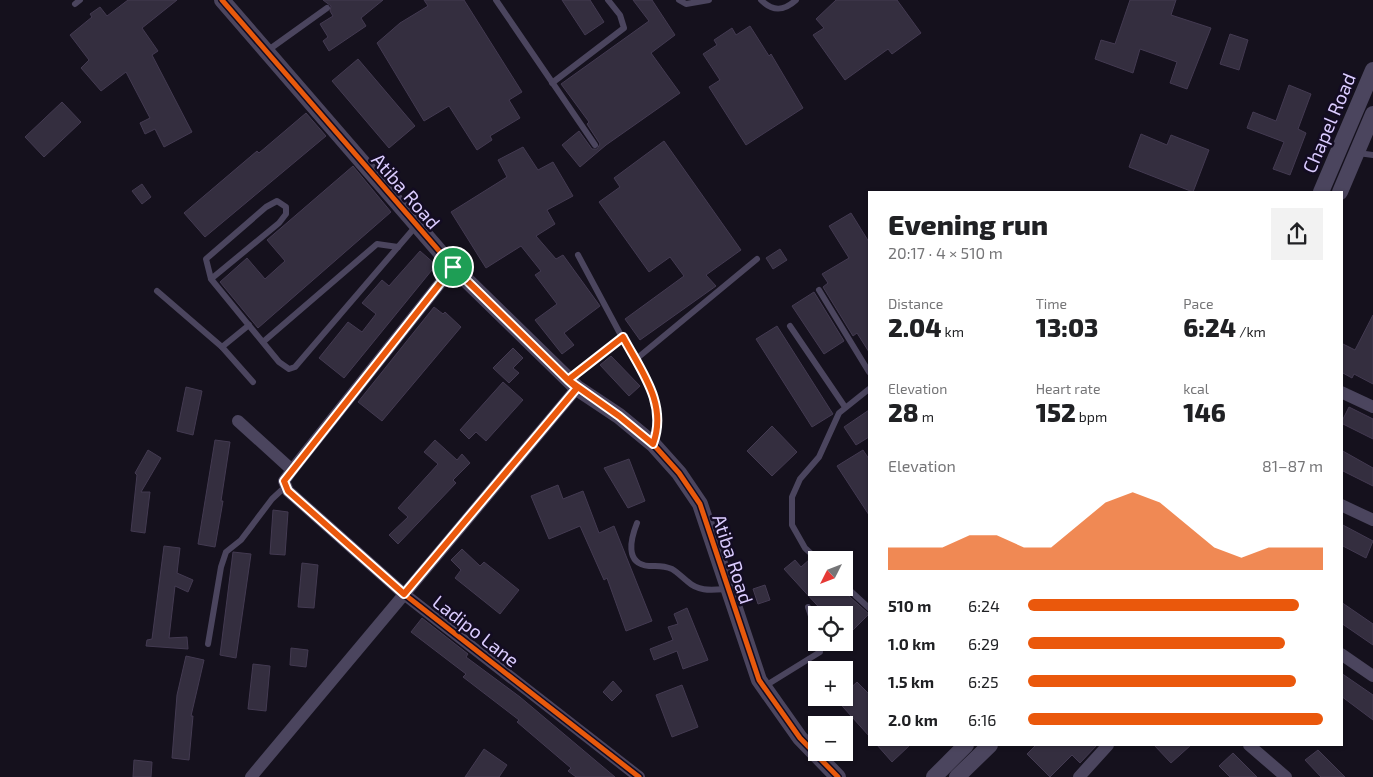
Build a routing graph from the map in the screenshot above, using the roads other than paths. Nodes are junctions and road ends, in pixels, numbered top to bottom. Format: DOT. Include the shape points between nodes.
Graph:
graph roads {
  1 [pos="222,0"];
  2 [pos="496,0"];
  3 [pos="608,0"];
  4 [pos="679,0"];
  5 [pos="709,0"];
  6 [pos="761,0"];
  7 [pos="796,0"];
  8 [pos="327,8"];
  9 [pos="266,51"];
  10 [pos="1373,70"];
  11 [pos="552,83"];
  12 [pos="1373,114"];
  13 [pos="595,145"];
  14 [pos="1356,153"];
  15 [pos="1373,155"];
  16 [pos="1321,191"];
  17 [pos="1340,191"];
  18 [pos="416,226"];
  19 [pos="398,247"];
  20 [pos="578,255"];
  21 [pos="757,259"];
  22 [pos="453,267"];
  23 [pos="211,279"];
  24 [pos="819,290"];
  25 [pos="157,291"];
  26 [pos="249,325"];
  27 [pos="790,326"];
  28 [pos="623,337"];
  29 [pos="263,342"];
  30 [pos="222,347"];
  31 [pos="635,360"];
  32 [pos="868,370"];
  33 [pos="253,382"];
  34 [pos="573,384"];
  35 [pos="868,390"];
  36 [pos="1343,393"];
  37 [pos="845,407"];
  38 [pos="1373,407"];
  39 [pos="238,421"];
  40 [pos="653,444"];
  41 [pos="292,470"];
  42 [pos="286,486"];
  43 [pos="1343,506"];
  44 [pos="1373,520"];
  45 [pos="637,523"];
  46 [pos="808,551"];
  47 [pos="727,589"];
  48 [pos="853,593"];
  49 [pos="404,594"];
  50 [pos="868,607"];
  51 [pos="208,644"];
  52 [pos="820,651"];
  53 [pos="1343,655"];
  54 [pos="1373,676"];
  55 [pos="764,686"];
  56 [pos="965,746"];
  57 [pos="989,746"];
  58 [pos="1107,746"];
  59 [pos="1250,746"];
  60 [pos="251,777"];
  61 [pos="639,777"];
  62 [pos="838,777"];
  63 [pos="934,777"];
  64 [pos="956,777"];
  65 [pos="1079,777"];
  66 [pos="1286,777"];
  1 -- 9 [label="street, Atiba Road"];
  2 -- 11 [label="lane"];
  3 -- 11 [label="lane" via="620,15 624,28"];
  4 -- 5 [label="lane" via="686,4"];
  6 -- 7 [label="lane" via="775,9 783,9"];
  8 -- 9 [label="lane"];
  9 -- 18 [label="street, Atiba Road"];
  10 -- 16 [label="street, Chapel Road"];
  11 -- 13 [label="lane"];
  12 -- 14 [label="street, Chapel Road"];
  14 -- 15 [label="lane"];
  14 -- 17 [label="street, Chapel Road"];
  18 -- 19 [label="lane"];
  18 -- 22 [label="street, Atiba Road"];
  19 -- 29 [label="lane" via="377,244"];
  19 -- 29 [label="lane" via="295,367 289,368 279,362"];
  20 -- 28 [label="lane"];
  21 -- 31 [label="lane"];
  22 -- 34 [label="street, Atiba Road"];
  22 -- 41 [label="street"];
  23 -- 23 [label="lane" via="206,258 266,207 277,201 282,203 286,214 278,223"];
  23 -- 26 [label="lane"];
  24 -- 32 [label="lane"];
  25 -- 30 [label="lane"];
  26 -- 29 [label="lane"];
  26 -- 30 [label="lane"];
  27 -- 37 [label="lane"];
  28 -- 31 [label="lane"];
  28 -- 34 [label="lane"];
  30 -- 33 [label="lane"];
  31 -- 40 [label="lane" via="652,390 659,415 659,430"];
  34 -- 40 [label="street, Atiba Road"];
  34 -- 49 [label="street"];
  35 -- 37 [label="lane"];
  36 -- 38 [label="street"];
  37 -- 46 [label="lane" via="792,497 792,525"];
  39 -- 41 [label="street"];
  40 -- 47 [label="street, Atiba Road" via="679,473 700,504"];
  41 -- 42 [label="street" via="284,481"];
  42 -- 49 [label="street, Ladipo Lane"];
  42 -- 51 [label="lane" via="241,540 226,552"];
  43 -- 44 [label="street"];
  45 -- 47 [label="lane" via="630,543 632,555 638,562 647,566 664,565 695,588"];
  47 -- 55 [label="street, Atiba Road" via="759,680"];
  48 -- 50 [label="lane"];
  49 -- 60 [label="street"];
  49 -- 61 [label="street, Ladipo Lane"];
  52 -- 55 [label="lane"];
  53 -- 54 [label="street"];
  55 -- 62 [label="street, Atiba Road" via="800,738"];
  56 -- 63 [label="street"];
  57 -- 64 [label="street"];
  58 -- 65 [label="street"];
  59 -- 66 [label="street"];
}
